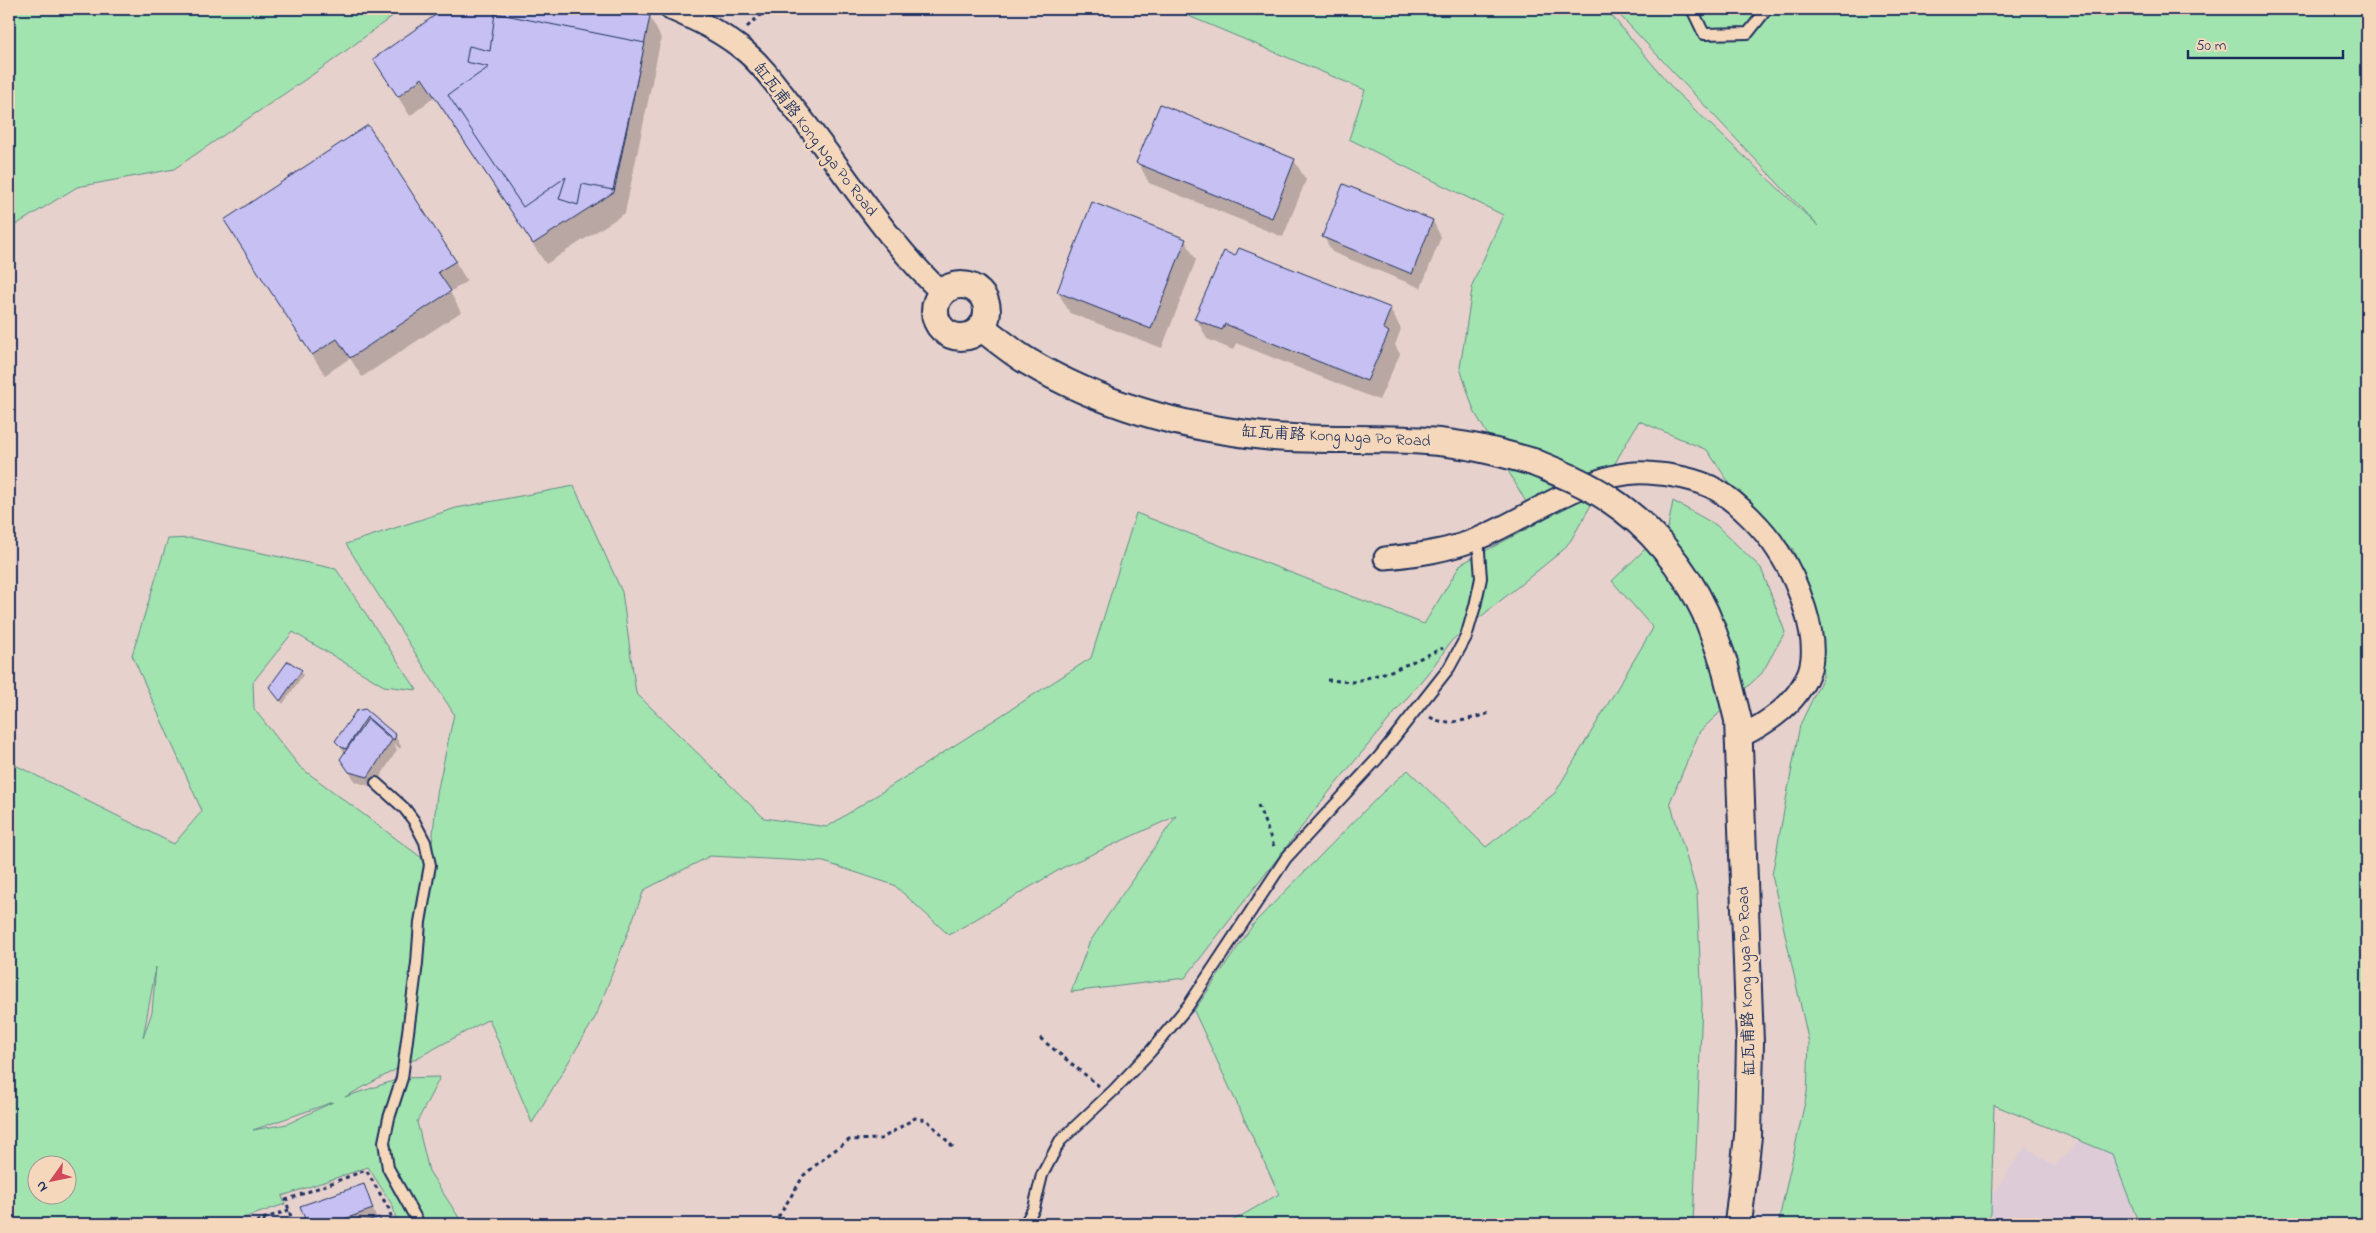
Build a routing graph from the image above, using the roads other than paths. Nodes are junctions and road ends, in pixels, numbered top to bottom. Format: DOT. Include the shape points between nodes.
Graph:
graph roads {
  1 [pos="671,9"];
  2 [pos="1692,9"];
  3 [pos="1767,9"];
  4 [pos="942,293"];
  5 [pos="981,327"];
  6 [pos="1478,539"];
  7 [pos="1385,558"];
  8 [pos="1738,737"];
  9 [pos="376,783"];
  10 [pos="418,1224"];
  11 [pos="1025,1224"];
  12 [pos="1738,1224"];
  1 -- 4 [label="street, 缸瓦甫路 Kong Nga Po Road" via="713,27 763,69 890,237"];
  2 -- 3 [label="lane" via="1704,34 1748,33"];
  4 -- 5 [label="street" via="961,284 976,289 982,295 987,310 987,318"];
  4 -- 5 [label="street" via="935,310 936,319 946,332 971,336"];
  5 -- 8 [label="street, 缸瓦甫路 Kong Nga Po Road, bridge" via="1026,360 1079,388 1172,421 1277,437 1455,444 1533,462 1580,482 1609,498 1636,519 1679,568 1705,612 1724,662 1738,720"];
  6 -- 7 [label="street" via="1444,551"];
  6 -- 8 [label="street" via="1601,480 1628,473 1647,472 1684,478 1716,490 1752,519 1778,551 1797,588 1813,652 1809,672 1794,699 1774,718"];
  6 -- 11 [label="lane" via="1481,578 1466,637 1449,668 1378,758 1286,858 1188,1006 1114,1090 1060,1141 1042,1175 1034,1208"];
  8 -- 12 [label="street, 缸瓦甫路 Kong Nga Po Road" via="1750,1043 1748,1136"];
  9 -- 10 [label="lane" via="405,809 414,822 425,842 430,865 402,1078 384,1142 388,1168"];
}
